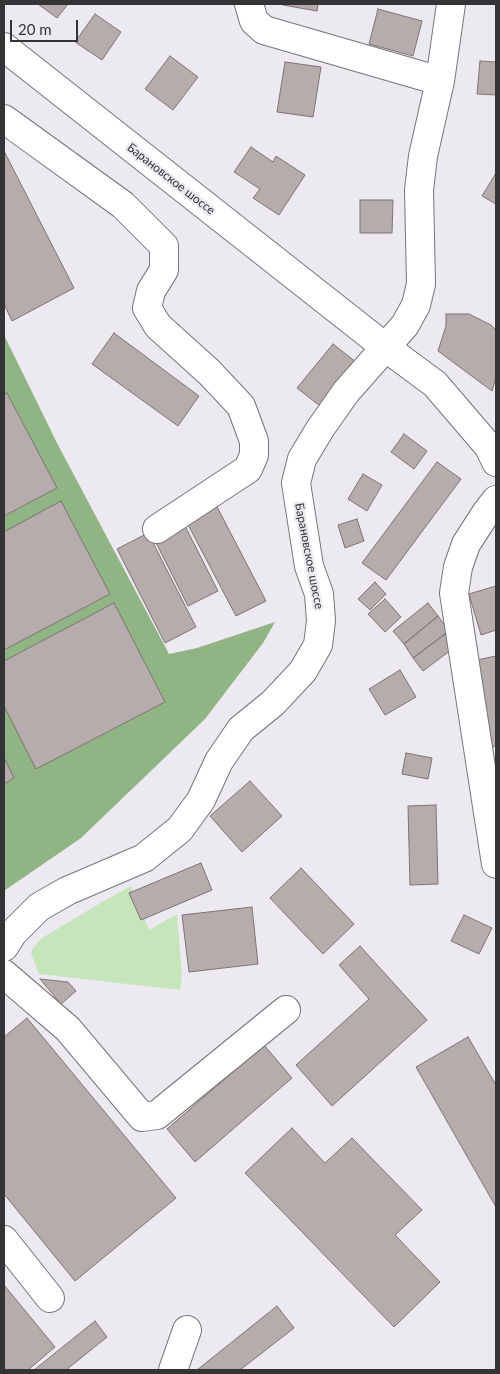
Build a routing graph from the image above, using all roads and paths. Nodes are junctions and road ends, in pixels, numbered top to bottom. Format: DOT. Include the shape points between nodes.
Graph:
graph roads {
  1 [pos="249,4"];
  2 [pos="451,4"];
  3 [pos="4,47"];
  4 [pos="440,81"];
  5 [pos="4,119"];
  6 [pos="385,347"];
  7 [pos="494,447"];
  8 [pos="496,500"];
  9 [pos="157,528"];
  10 [pos="496,864"];
  11 [pos="4,947"];
  12 [pos="4,974"];
  13 [pos="286,1010"];
  14 [pos="4,1240"];
  15 [pos="50,1298"];
  16 [pos="187,1330"];
  17 [pos="173,1370"];
  1 -- 4 [label="street" via="254,21 264,30"];
  2 -- 4 [label="street, Барановское шоссе"];
  3 -- 6 [label="street, Барановское шоссе"];
  4 -- 6 [label="street, Барановское шоссе" via="423,156 419,190 421,284 416,305"];
  5 -- 9 [label="street" via="123,205 164,246 164,270 151,291 147,308 158,326 241,406 254,440 254,455 248,469"];
  6 -- 7 [label="street, Барановское шоссе" via="435,384"];
  6 -- 11 [label="street, Барановское шоссе" via="346,392 302,459 296,483 309,566 319,594 321,621 318,645 303,671 274,702 241,729 219,761 201,800 180,829 144,858 67,891 39,907"];
  8 -- 10 [label="street" via="466,544 454,593"];
  12 -- 13 [label="street" via="68,1029 142,1117 157,1115"];
  14 -- 15 [label="street"];
  16 -- 17 [label="street"];
}
